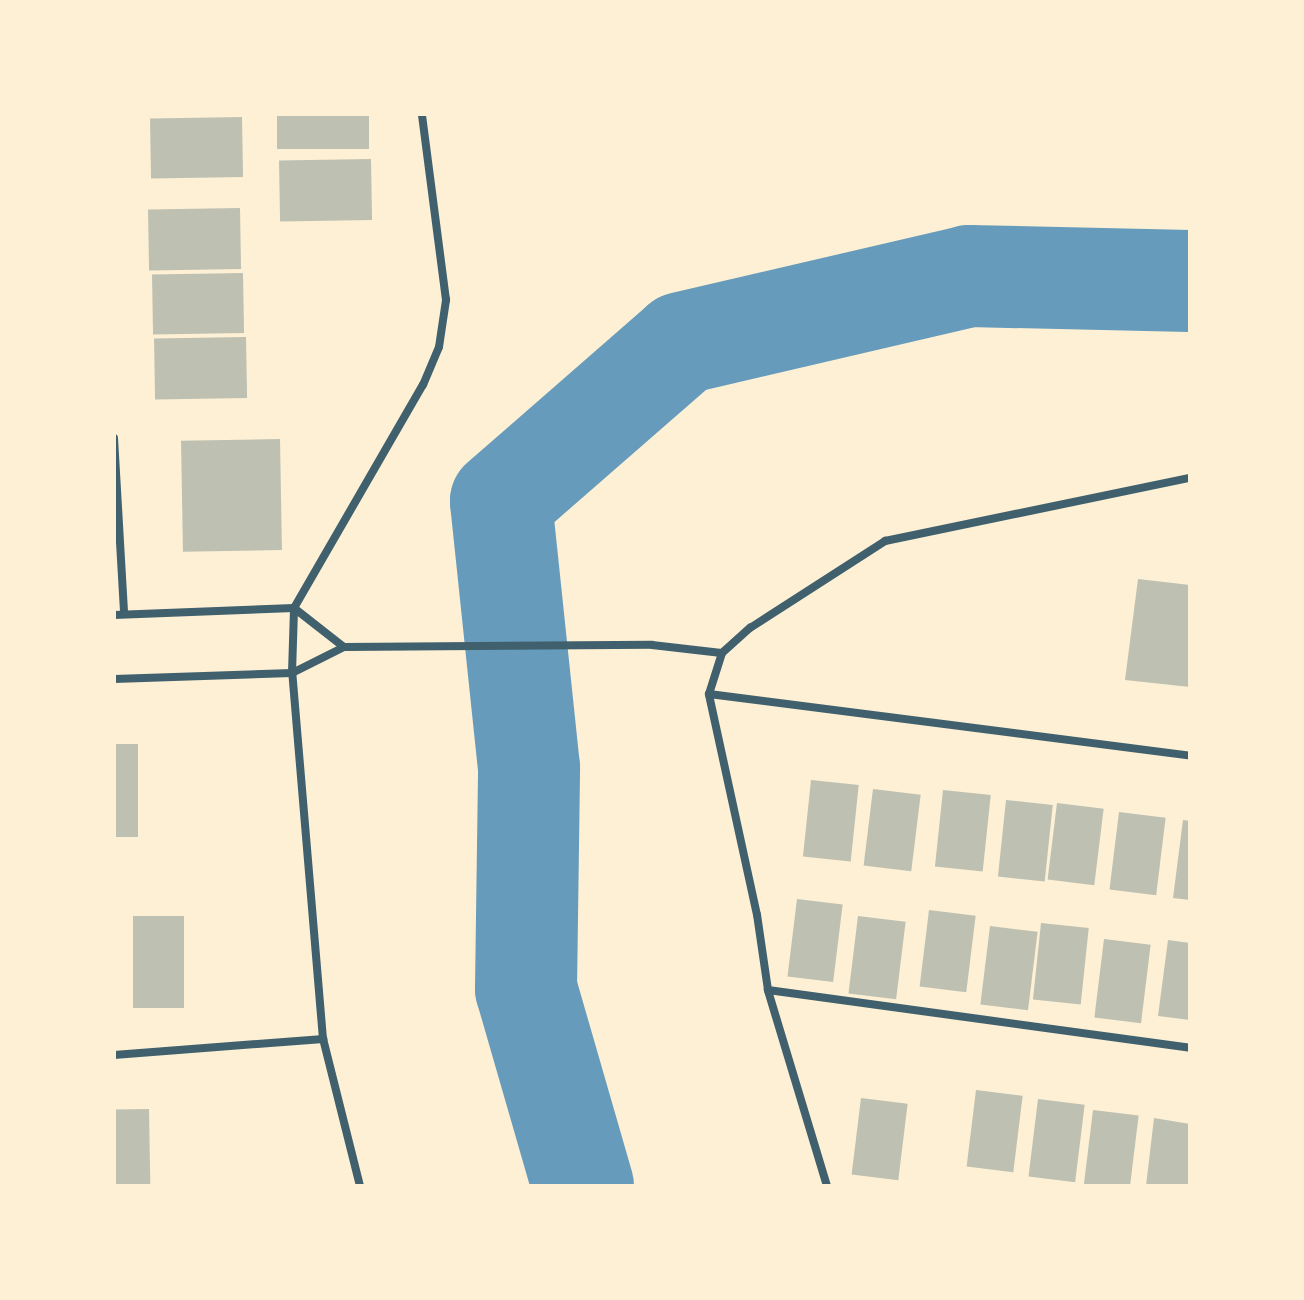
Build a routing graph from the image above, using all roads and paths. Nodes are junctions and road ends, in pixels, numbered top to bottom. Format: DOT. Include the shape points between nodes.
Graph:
graph roads {
  1 [pos="422,114"];
  2 [pos="114,438"];
  3 [pos="1190,478"];
  4 [pos="294,608"];
  5 [pos="119,614"];
  6 [pos="344,647"];
  7 [pos="722,653"];
  8 [pos="292,673"];
  9 [pos="114,679"];
  10 [pos="709,694"];
  11 [pos="1190,756"];
  12 [pos="768,990"];
  13 [pos="323,1039"];
  14 [pos="1190,1048"];
  15 [pos="114,1055"];
  16 [pos="360,1186"];
  17 [pos="827,1186"];
  1 -- 4 [label="street" via="446,300 439,347 423,385"];
  2 -- 5 [label="street"];
  3 -- 7 [label="street" via="885,541 750,628"];
  4 -- 5 [label="street"];
  4 -- 6 [label="street"];
  4 -- 8 [label="street"];
  6 -- 7 [label="street" via="652,645"];
  6 -- 8 [label="street"];
  7 -- 10 [label="street"];
  8 -- 9 [label="street"];
  8 -- 13 [label="street"];
  10 -- 11 [label="street"];
  10 -- 12 [label="street"];
  12 -- 14 [label="street"];
  12 -- 17 [label="street"];
  13 -- 15 [label="street"];
  13 -- 16 [label="street"];
}
